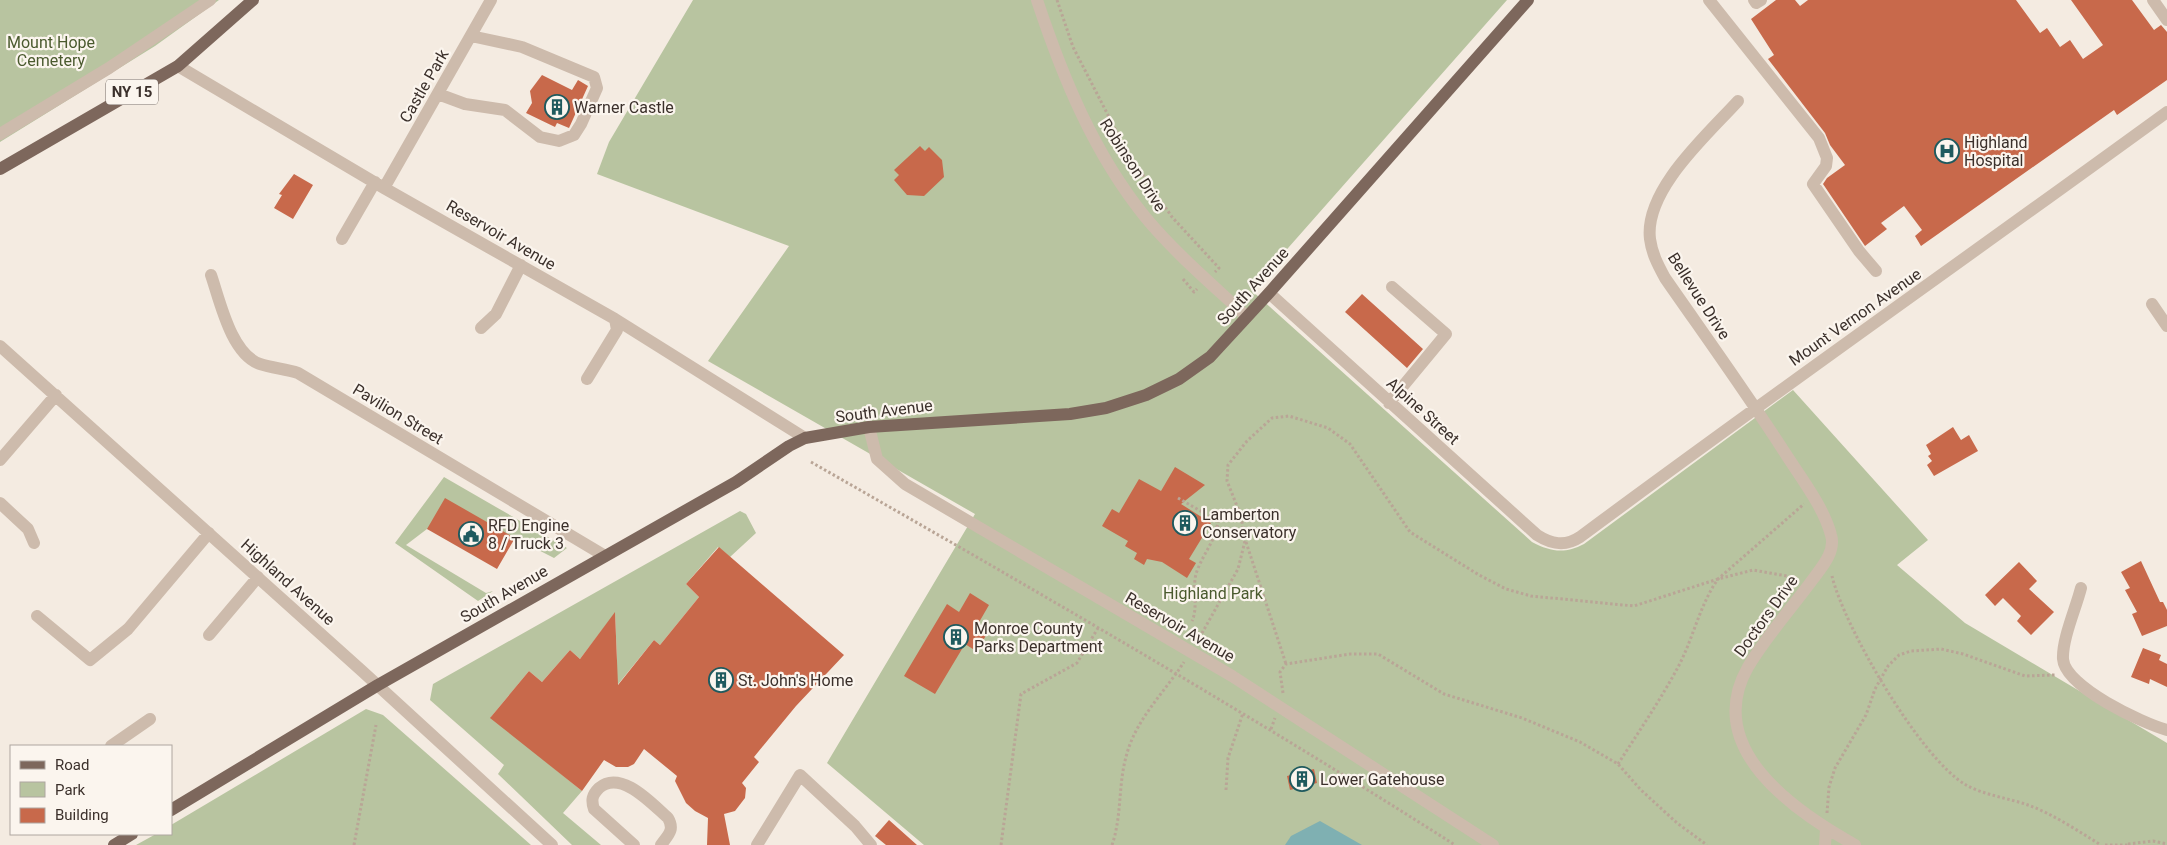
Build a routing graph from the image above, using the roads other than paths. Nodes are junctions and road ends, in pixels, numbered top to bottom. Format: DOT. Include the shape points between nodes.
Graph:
graph roads {
  1 [pos="210,0"];
  2 [pos="252,0"];
  3 [pos="491,0"];
  4 [pos="1037,0"];
  5 [pos="1528,0"];
  6 [pos="1709,0"];
  7 [pos="1754,0"];
  8 [pos="1761,0"];
  9 [pos="2153,0"];
  10 [pos="2167,20"];
  11 [pos="471,36"];
  12 [pos="178,66"];
  13 [pos="438,94"];
  14 [pos="1738,101"];
  15 [pos="2167,112"];
  16 [pos="0,134"];
  17 [pos="0,169"];
  18 [pos="380,185"];
  19 [pos="342,239"];
  20 [pos="521,265"];
  21 [pos="1876,271"];
  22 [pos="211,275"];
  23 [pos="1392,287"];
  24 [pos="1269,294"];
  25 [pos="2152,304"];
  26 [pos="1247,317"];
  27 [pos="615,319"];
  28 [pos="2167,326"];
  29 [pos="481,328"];
  30 [pos="0,346"];
  31 [pos="588,379"];
  32 [pos="56,396"];
  33 [pos="1389,403"];
  34 [pos="1756,407"];
  35 [pos="869,427"];
  36 [pos="805,438"];
  37 [pos="0,460"];
  38 [pos="0,503"];
  39 [pos="209,533"];
  40 [pos="34,543"];
  41 [pos="1561,544"];
  42 [pos="605,556"];
  43 [pos="258,577"];
  44 [pos="2081,588"];
  45 [pos="37,616"];
  46 [pos="209,635"];
  47 [pos="378,685"];
  48 [pos="150,720"];
  49 [pos="2167,730"];
  50 [pos="112,745"];
  51 [pos="172,809"];
  52 [pos="1826,829"];
  53 [pos="130,835"];
  54 [pos="114,845"];
  55 [pos="552,845"];
  56 [pos="634,845"];
  57 [pos="660,845"];
  58 [pos="757,845"];
  59 [pos="871,845"];
  60 [pos="1493,845"];
  61 [pos="1825,845"];
  62 [pos="1856,845"];
  1 -- 16 [label="street" via="109,68"];
  2 -- 12 [label="main road, NY 15"];
  3 -- 11 [label="street, Castle Park"];
  4 -- 26 [label="street, Robinson Drive" via="1069,90 1123,186 1146,218"];
  5 -- 24 [label="main road, South Avenue"];
  6 -- 21 [label="street" via="1819,138 1827,158 1826,166 1812,184"];
  7 -- 8 [label="street" via="1756,3"];
  9 -- 10 [label="street"];
  11 -- 13 [label="street, Castle Park"];
  11 -- 13 [label="street" via="522,47 594,77 597,88 581,124 574,136 559,141 540,137 505,110 465,104"];
  12 -- 17 [label="main road, NY 15"];
  12 -- 18 [label="street, Reservoir Avenue"];
  13 -- 18 [label="street, Castle Park"];
  14 -- 34 [label="street, Bellevue Drive" via="1669,180 1652,215 1650,237 1654,258 1665,278"];
  15 -- 34 [label="street, Mount Vernon Avenue"];
  18 -- 19 [label="street, Castle Park"];
  18 -- 20 [label="street, Reservoir Avenue"];
  20 -- 27 [label="street, Reservoir Avenue"];
  20 -- 29 [label="street" via="496,314"];
  22 -- 42 [label="street, Pavilion Street" via="237,343 258,364 298,373"];
  23 -- 33 [label="street" via="1446,334"];
  24 -- 26 [label="main road, South Avenue"];
  24 -- 33 [label="street, Alpine Street"];
  25 -- 28 [label="street"];
  26 -- 35 [label="main road, South Avenue" via="1210,357 1179,379 1146,395 1106,408 1070,414"];
  27 -- 31 [label="street" via="617,330"];
  27 -- 36 [label="street, Reservoir Avenue"];
  30 -- 32 [label="street, Highland Avenue"];
  32 -- 37 [label="street"];
  32 -- 39 [label="street, Highland Avenue"];
  33 -- 41 [label="street, Alpine Street" via="1537,535"];
  34 -- 41 [label="street, Mount Vernon Avenue" via="1580,537"];
  34 -- 52 [label="street, Doctors Drive" via="1805,482 1832,536 1828,558 1748,668 1736,698 1736,718 1741,744 1760,775"];
  35 -- 36 [label="main road, South Avenue"];
  35 -- 60 [label="street, Reservoir Avenue" via="878,459 905,484 1191,652"];
  36 -- 42 [label="main road, South Avenue" via="736,482"];
  38 -- 40 [label="street" via="28,529"];
  39 -- 43 [label="street, Highland Avenue"];
  39 -- 45 [label="street" via="128,629 90,660"];
  42 -- 47 [label="main road, South Avenue"];
  43 -- 46 [label="street"];
  43 -- 47 [label="street, Highland Avenue"];
  44 -- 49 [label="street" via="2063,650 2065,667 2113,706"];
  47 -- 51 [label="main road, South Avenue"];
  47 -- 55 [label="street, Highland Avenue"];
  48 -- 50 [label="street"];
  52 -- 61 [label="street"];
  52 -- 62 [label="street, Doctors Drive"];
  53 -- 54 [label="main road"];
  56 -- 57 [label="street" via="594,809 594,793 602,785 621,783 632,787 668,818 672,831"];
  58 -- 59 [label="street" via="800,775"];
}
